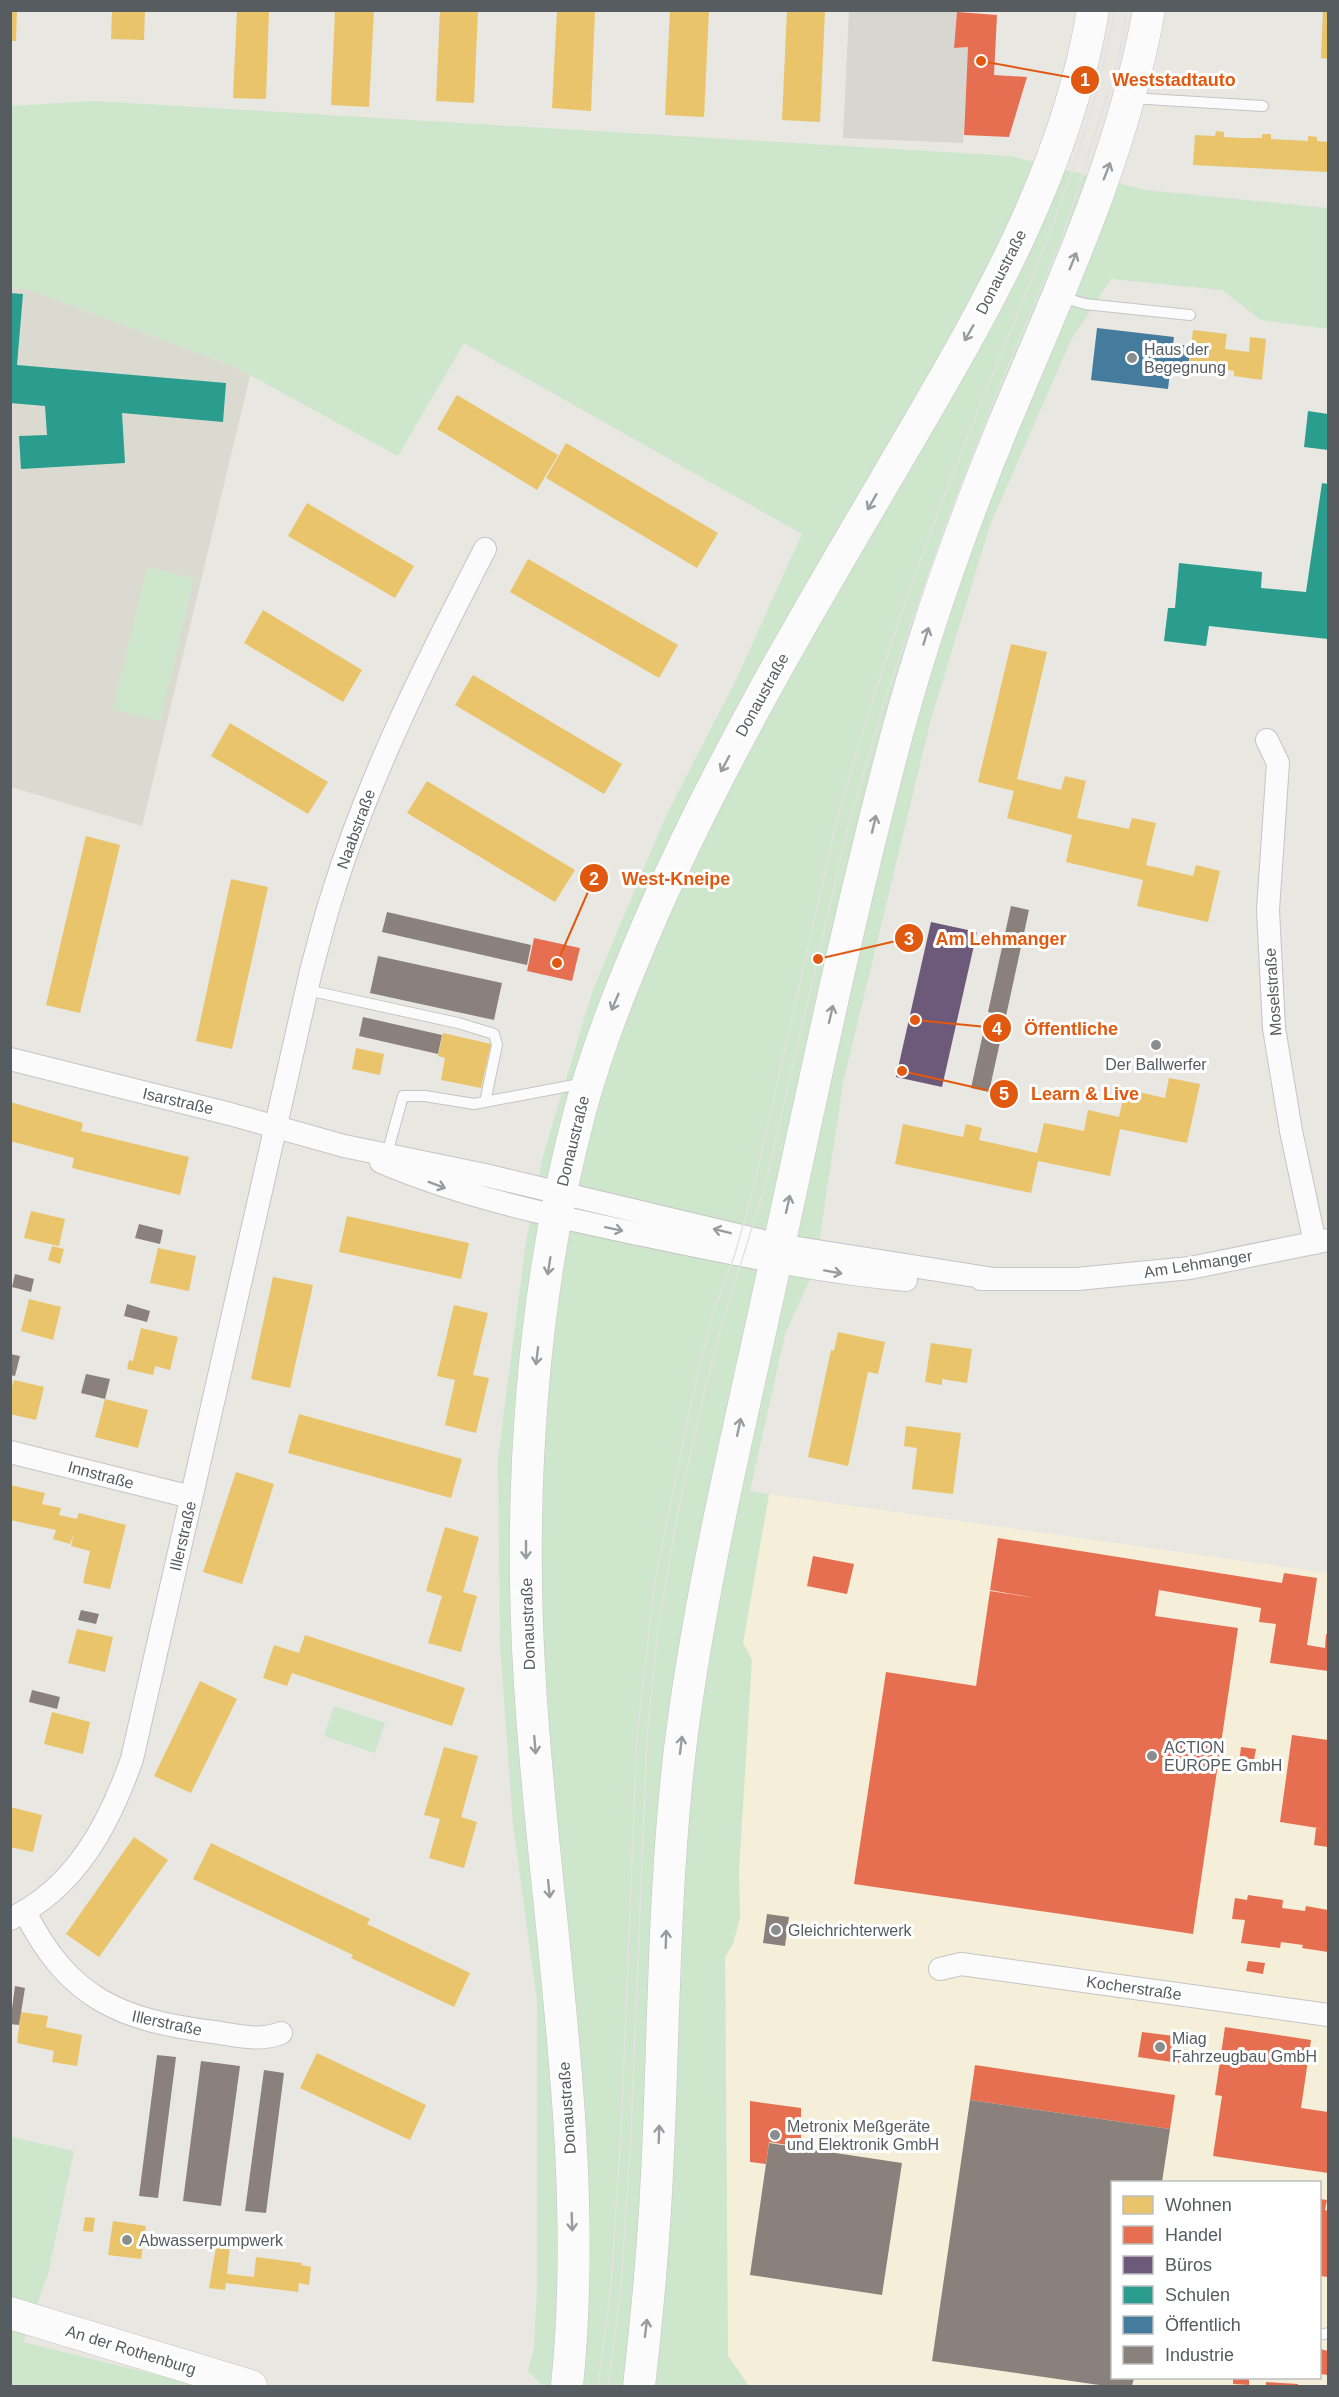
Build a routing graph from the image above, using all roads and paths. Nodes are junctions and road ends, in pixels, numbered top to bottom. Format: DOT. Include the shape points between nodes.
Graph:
graph roads {
  1 [pos="1139,10"];
  2 [pos="1149,10"];
  3 [pos="1089,18"];
  4 [pos="1140,63"];
  5 [pos="1130,98"];
  6 [pos="1263,106"];
  7 [pos="1058,296"];
  8 [pos="1190,315"];
  9 [pos="485,549"];
  10 [pos="1267,740"];
  11 [pos="307,990"];
  12 [pos="10,1059"];
  13 [pos="588,1082"];
  14 [pos="485,1102"];
  15 [pos="276,1128"];
  16 [pos="344,1146"];
  17 [pos="387,1154"];
  18 [pos="559,1205"];
  19 [pos="1322,1242"];
  20 [pos="777,1254"];
  21 [pos="10,1452"];
  22 [pos="191,1497"];
  23 [pos="18,1915"];
  24 [pos="940,1969"];
  25 [pos="1329,2015"];
  26 [pos="281,2034"];
  27 [pos="10,2313"];
  28 [pos="251,2386"];
  29 [pos="567,2386"];
  30 [pos="639,2386"];
  1 -- 4 [label="street"];
  2 -- 4 [label="main road"];
  3 -- 13 [label="main road, Donaustraße, one-way" via="1077,85 1061,138 1022,233 986,303 765,687 690,831 609,1017"];
  4 -- 5 [label="main road"];
  5 -- 6 [label="lane"];
  7 -- 5 [label="main road, one-way"];
  7 -- 8 [label="lane" via="1085,304"];
  20 -- 7 [label="main road, one-way" via="886,774 919,657 978,486"];
  9 -- 11 [label="street, Naabstraße" via="429,656 379,769 332,895"];
  10 -- 19 [label="street, Moselstraße" via="1278,763 1268,910 1274,1028 1291,1131"];
  11 -- 14 [label="lane" via="494,1034 497,1045"];
  11 -- 15 [label="street, Naabstraße"];
  12 -- 15 [label="street, Isarstraße"];
  13 -- 14 [label="lane"];
  13 -- 18 [label="main road, Donaustraße"];
  14 -- 17 [label="lane" via="403,1096"];
  15 -- 16 [label="street, Isarstraße"];
  15 -- 22 [label="street, Illerstraße"];
  16 -- 17 [label="street, Isarstraße"];
  16 -- 18 [label="street, Isarstraße, one-way" via="452,1190"];
  17 -- 18 [label="street, Isarstraße"];
  18 -- 20 [label="street, Am Lehmanger"];
  18 -- 29 [label="main road, Donaustraße, one-way" via="532,1404 526,1562 530,1687 557,1970 570,2163 573,2254"];
  19 -- 20 [label="street, Am Lehmanger" via="1190,1268 1077,1279 915,1280 844,1274"];
  30 -- 20 [label="main road, one-way" via="655,2216 668,1893 680,1752 703,1606"];
  21 -- 22 [label="street, Innstraße"];
  22 -- 23 [label="street, Illerstraße" via="140,1726 122,1786 81,1862 54,1890"];
  23 -- 26 [label="street, Illerstraße" via="82,1988 113,2008 141,2020 189,2029 266,2039"];
  24 -- 25 [label="street, Kocherstraße" via="961,1964"];
  27 -- 28 [label="main road, An der Rothenburg"];
}
